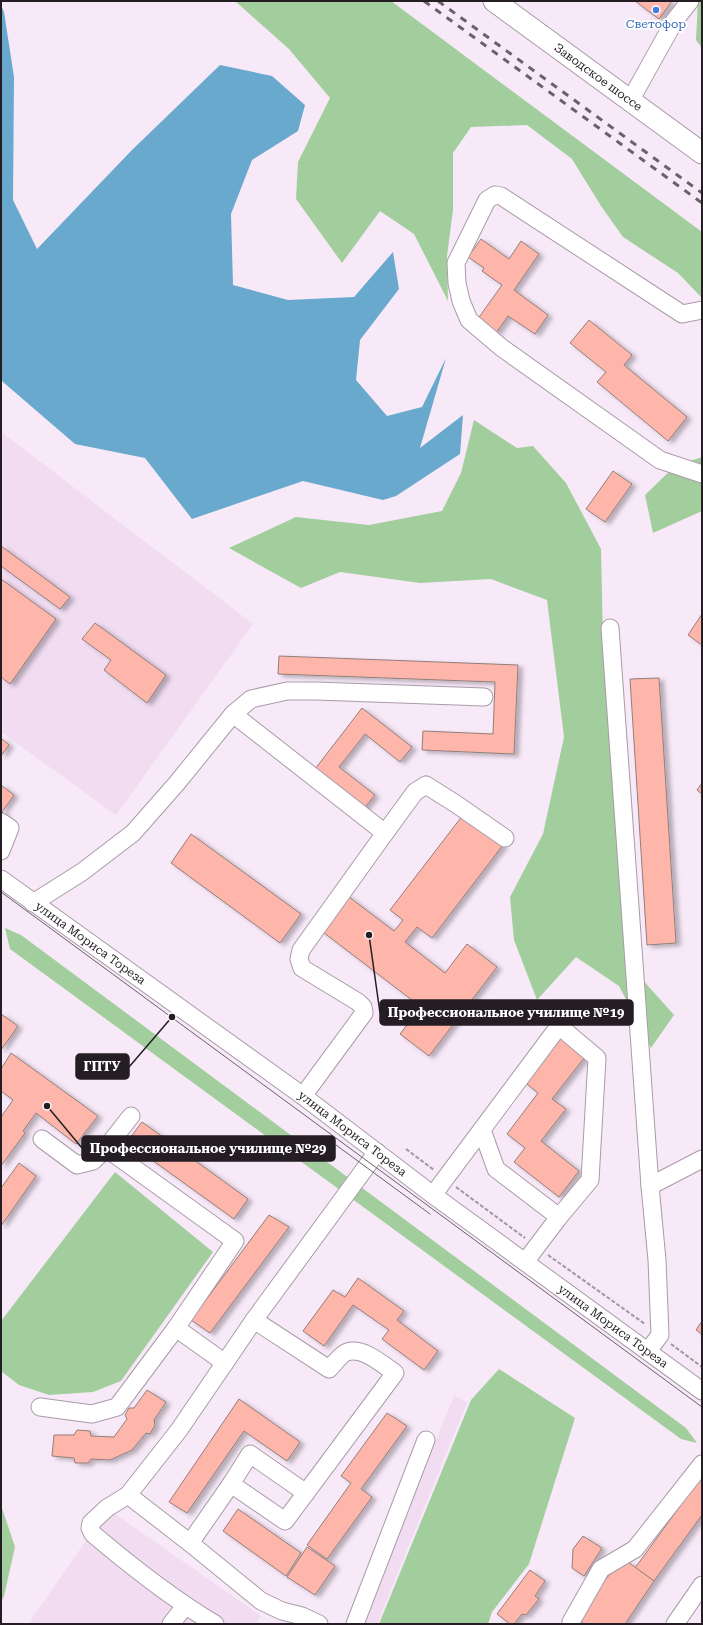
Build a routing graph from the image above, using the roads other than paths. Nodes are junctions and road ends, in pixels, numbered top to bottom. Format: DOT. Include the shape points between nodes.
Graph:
graph roads {
  1 [pos="494,1"];
  2 [pos="690,1"];
  3 [pos="630,101"];
  4 [pos="702,153"];
  5 [pos="702,310"];
  6 [pos="702,474"];
  7 [pos="610,628"];
  8 [pos="484,697"];
  9 [pos="233,714"];
  10 [pos="1,822"];
  11 [pos="385,833"];
  12 [pos="505,838"];
  13 [pos="1,851"];
  14 [pos="1,879"];
  15 [pos="33,903"];
  16 [pos="303,1096"];
  17 [pos="132,1116"];
  18 [pos="482,1130"];
  19 [pos="42,1139"];
  20 [pos="106,1148"];
  21 [pos="377,1152"];
  22 [pos="702,1159"];
  23 [pos="650,1186"];
  24 [pos="433,1195"];
  25 [pos="559,1217"];
  26 [pos="525,1262"];
  27 [pos="254,1320"];
  28 [pos="176,1328"];
  29 [pos="648,1351"];
  30 [pos="226,1363"];
  31 [pos="702,1391"];
  32 [pos="40,1406"];
  33 [pos="426,1440"];
  34 [pos="702,1464"];
  35 [pos="231,1484"];
  36 [pos="306,1493"];
  37 [pos="128,1495"];
  38 [pos="190,1543"];
  39 [pos="702,1585"];
  40 [pos="185,1606"];
  41 [pos="171,1624"];
  42 [pos="215,1624"];
  43 [pos="319,1624"];
  44 [pos="355,1624"];
  45 [pos="572,1624"];
  46 [pos="675,1624"];
  1 -- 3 [label="main road, Заводское шоссе"];
  2 -- 3 [label="street" via="675,20"];
  3 -- 4 [label="main road, Заводское шоссе"];
  5 -- 6 [label="street" via="682,314 501,196 495,195 487,200 456,263 461,301 469,320 502,348 660,460"];
  7 -- 23 [label="street"];
  8 -- 9 [label="street" via="287,692 251,699"];
  9 -- 11 [label="street"];
  9 -- 15 [label="street" via="132,833 82,872"];
  10 -- 13 [label="street" via="10,828"];
  11 -- 12 [label="street" via="415,792 426,785"];
  11 -- 16 [label="street" via="301,950 299,959 302,968 358,1002 364,1013"];
  14 -- 15 [label="street, улица Мориса Тореза"];
  15 -- 16 [label="street, улица Мориса Тореза"];
  16 -- 21 [label="street, улица Мориса Тореза"];
  17 -- 20 [label="street"];
  18 -- 24 [label="street"];
  18 -- 25 [label="street" via="496,1168"];
  18 -- 25 [label="street" via="560,1026 597,1058 590,1180"];
  19 -- 20 [label="street" via="77,1165 93,1161"];
  20 -- 28 [label="street" via="235,1241"];
  21 -- 24 [label="street, улица Мориса Тореза"];
  21 -- 27 [label="street"];
  22 -- 23 [label="street"];
  23 -- 29 [label="street" via="660,1334"];
  24 -- 26 [label="street, улица Мориса Тореза"];
  25 -- 26 [label="street"];
  26 -- 29 [label="street, улица Мориса Тореза"];
  27 -- 30 [label="street"];
  27 -- 36 [label="street" via="328,1368 346,1352 356,1351 367,1354 394,1373"];
  28 -- 30 [label="street"];
  28 -- 32 [label="street" via="117,1407 92,1414"];
  29 -- 31 [label="street, улица Мориса Тореза"];
  30 -- 37 [label="street" via="179,1430"];
  33 -- 44 [label="street"];
  34 -- 45 [label="street" via="635,1549 601,1569"];
  35 -- 36 [label="street" via="286,1521"];
  35 -- 36 [label="street" via="250,1454"];
  35 -- 38 [label="street"];
  37 -- 38 [label="street"];
  37 -- 40 [label="street" via="91,1523 93,1534"];
  38 -- 43 [label="street" via="261,1601"];
  39 -- 46 [label="street"];
  40 -- 41 [label="street"];
  40 -- 42 [label="street"];
}
